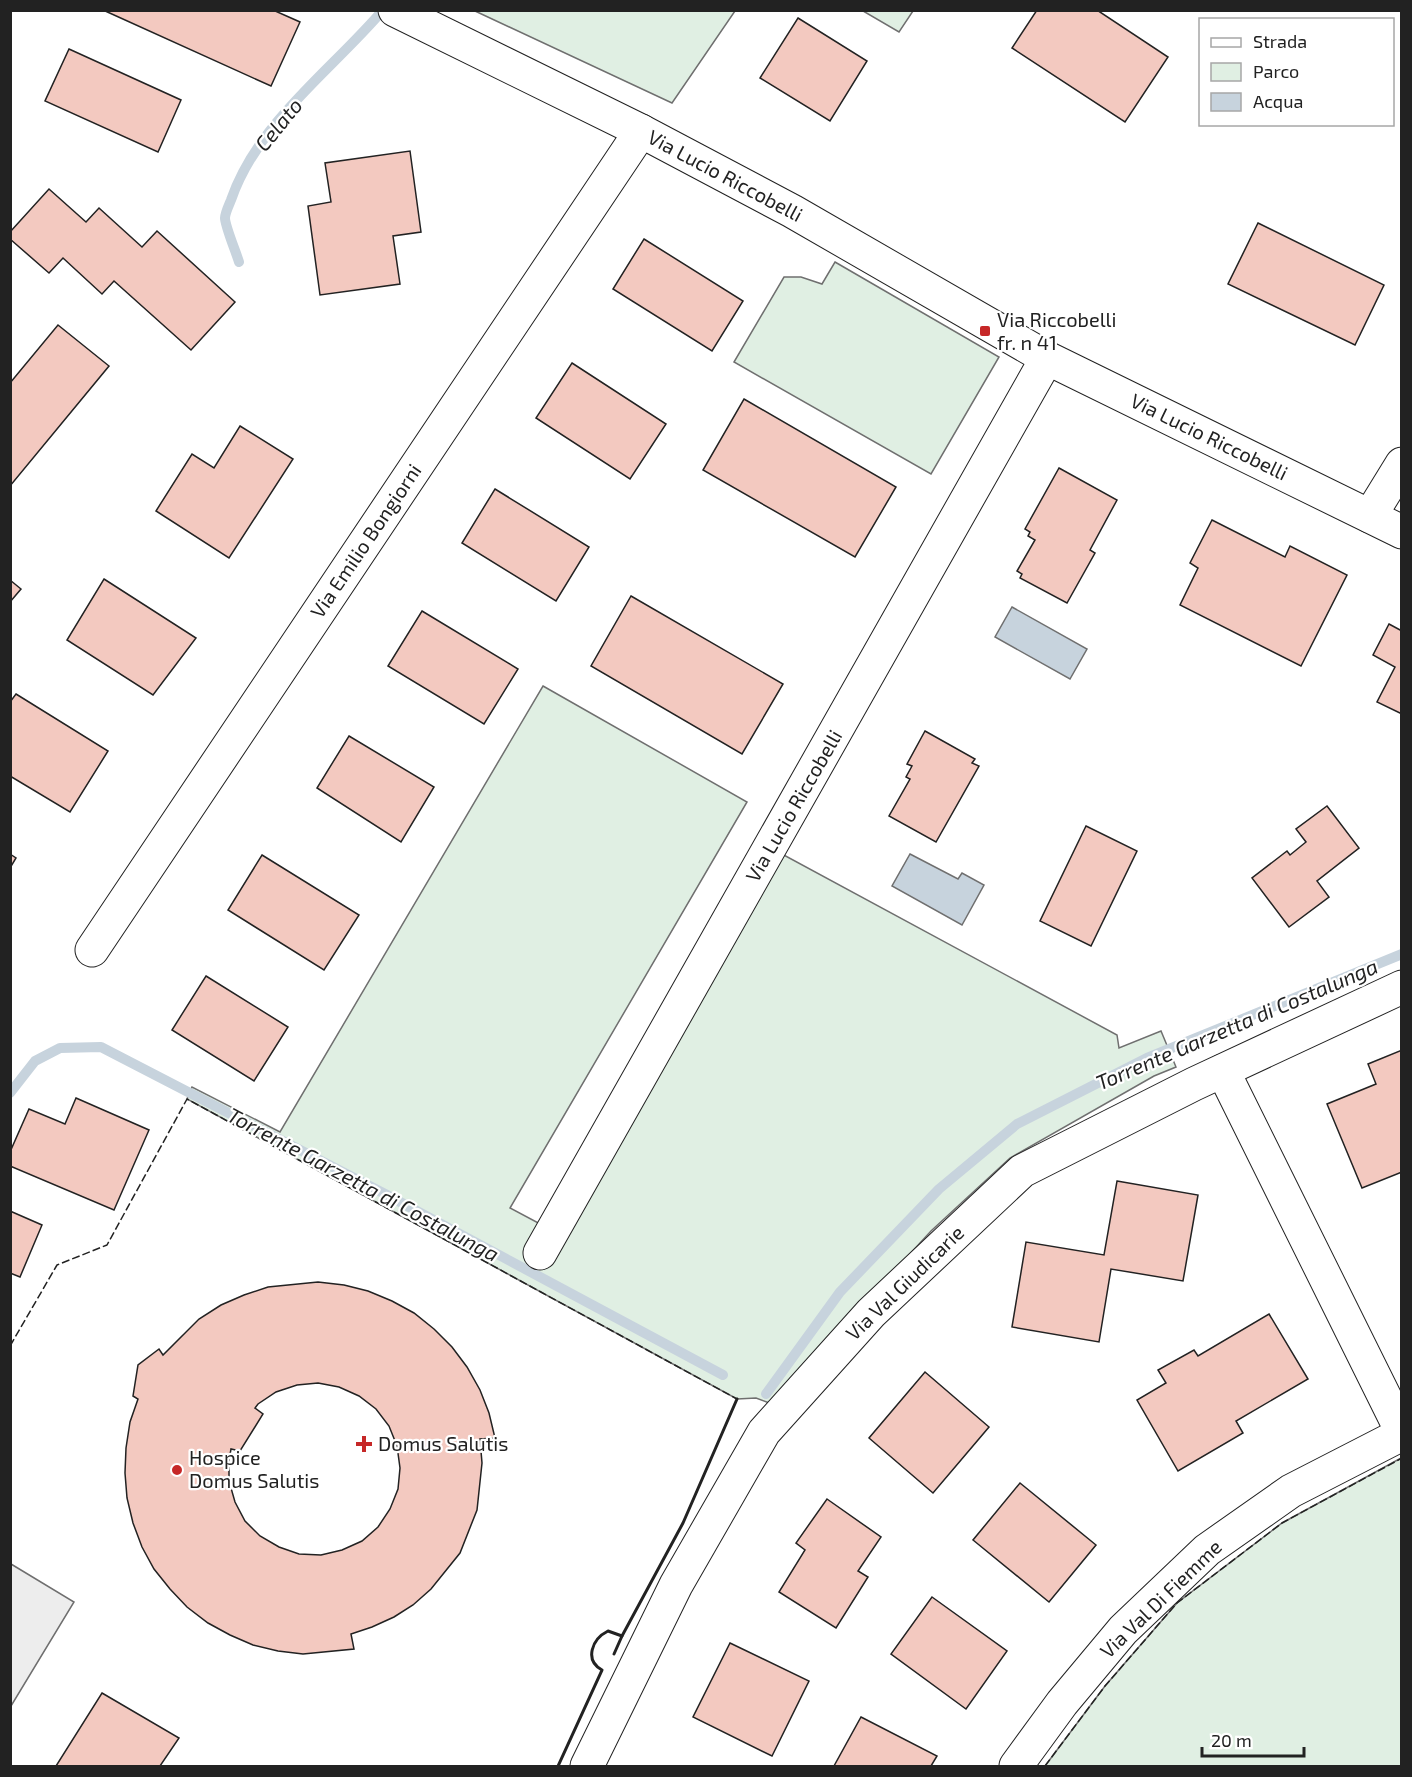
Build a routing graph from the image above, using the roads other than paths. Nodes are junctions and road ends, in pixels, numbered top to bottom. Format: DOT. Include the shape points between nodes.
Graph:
graph roads {
  1 [pos="407,16"];
  2 [pos="641,131"];
  3 [pos="1047,358"];
  4 [pos="1401,464"];
  5 [pos="1370,516"];
  6 [pos="1401,532"];
  7 [pos="92,950"];
  8 [pos="1401,987"];
  9 [pos="1223,1071"];
  10 [pos="540,1253"];
  11 [pos="1401,1433"];
  12 [pos="587,1767"];
  13 [pos="1016,1767"];
  1 -- 2 [label="street, Via Lucio Riccobelli"];
  2 -- 3 [label="street, Via Lucio Riccobelli" via="792,211"];
  2 -- 7 [label="street, Via Emilio Bongiorni"];
  3 -- 5 [label="street, Via Lucio Riccobelli"];
  3 -- 10 [label="street, Via Lucio Riccobelli"];
  4 -- 5 [label="street"];
  5 -- 6 [label="street, Via Lucio Riccobelli"];
  8 -- 9 [label="street, Via Val Giudicarie"];
  9 -- 11 [label="street, Via Val Di Fiemme"];
  9 -- 12 [label="street, Via Val Giudicarie" via="1022,1171 871,1313 764,1432 676,1585"];
  11 -- 13 [label="street, Via Val Di Fiemme" via="1291,1491 1207,1550 1123,1630 1062,1703"];
}
